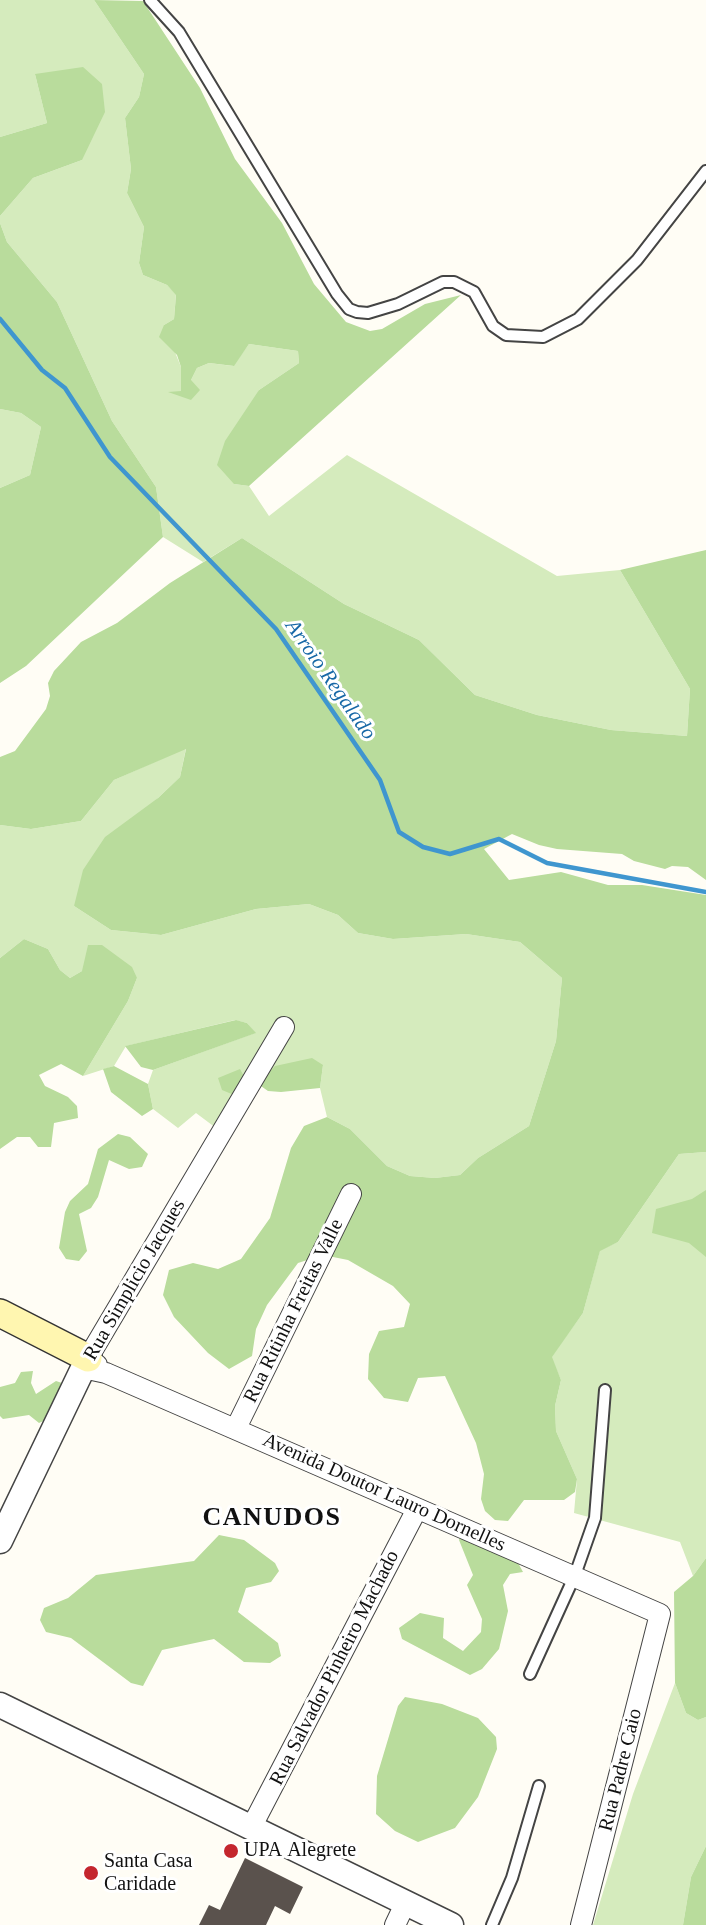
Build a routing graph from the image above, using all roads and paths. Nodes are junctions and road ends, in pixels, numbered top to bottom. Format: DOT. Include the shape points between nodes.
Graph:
graph roads {
  1 [pos="150,0"];
  2 [pos="706,171"];
  3 [pos="284,1026"];
  4 [pos="351,1194"];
  5 [pos="0,1313"];
  6 [pos="0,1332"];
  7 [pos="93,1366"];
  8 [pos="605,1390"];
  9 [pos="236,1428"];
  10 [pos="417,1509"];
  11 [pos="0,1541"];
  12 [pos="575,1575"];
  13 [pos="660,1614"];
  14 [pos="530,1674"];
  15 [pos="0,1705"];
  16 [pos="539,1786"];
  17 [pos="252,1826"];
  18 [pos="400,1915"];
  19 [pos="451,1925"];
  20 [pos="492,1925"];
  21 [pos="581,1925"];
  1 -- 2 [label="lane" via="179,32 337,294 349,309 357,312 368,313 399,304 443,282 454,282 474,292 493,326 506,335 543,337 578,319 620,276"];
  3 -- 7 [label="street, Rua Simplicio Jacques"];
  4 -- 9 [label="street, Rua Ritinha Freitas Valle"];
  5 -- 7 [label="main road, Avenida Doutor Lauro Dornelles"];
  6 -- 7 [label="main road, Avenida Doutor Lauro Dornelles" via="46,1354"];
  7 -- 9 [label="street, Avenida Doutor Lauro Dornelles"];
  7 -- 11 [label="street, Rua Simplicio Jacques"];
  8 -- 12 [label="lane" via="599,1498"];
  9 -- 10 [label="street, Avenida Doutor Lauro Dornelles"];
  10 -- 12 [label="street, Avenida Doutor Lauro Dornelles"];
  10 -- 17 [label="street, Rua Salvador Pinheiro Machado"];
  12 -- 13 [label="street, Avenida Doutor Lauro Dornelles"];
  12 -- 14 [label="lane"];
  13 -- 21 [label="street, Rua Padre Caio"];
  15 -- 17 [label="street"];
  16 -- 20 [label="lane" via="512,1878"];
  17 -- 18 [label="street"];
  18 -- 19 [label="street"];
}
